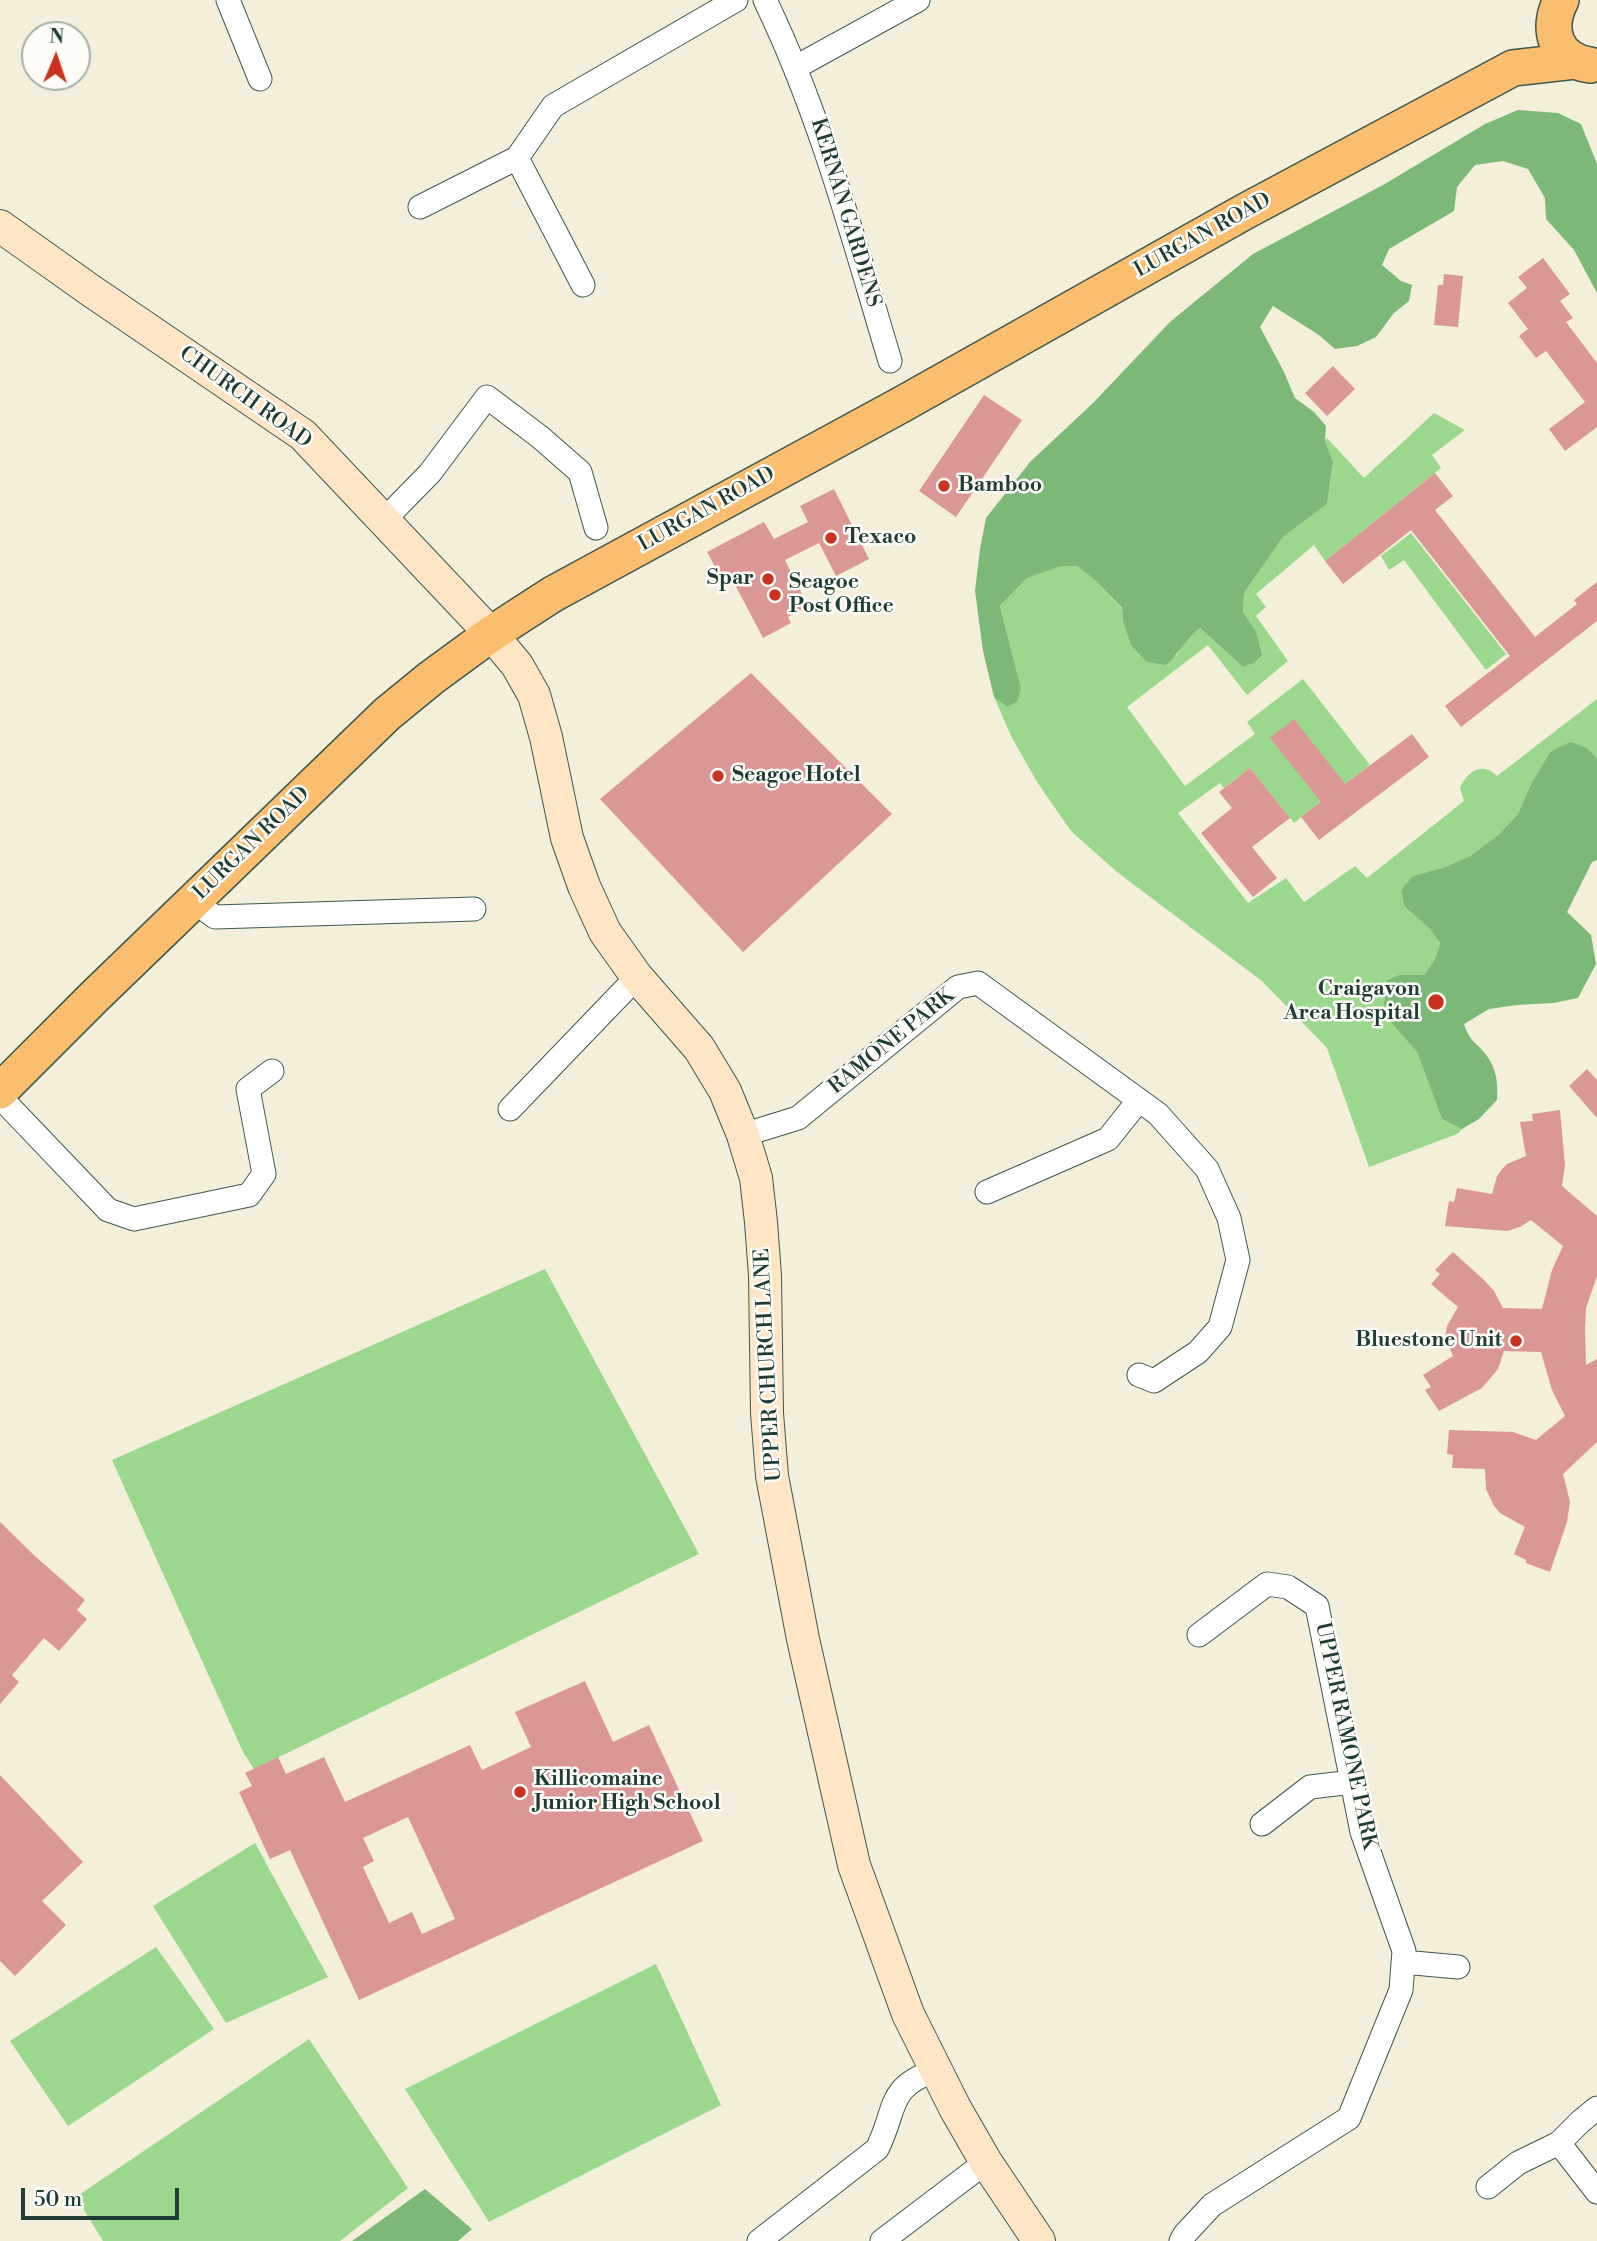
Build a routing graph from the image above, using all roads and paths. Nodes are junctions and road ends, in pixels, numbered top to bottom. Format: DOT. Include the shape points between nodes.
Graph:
graph roads {
  1 [pos="228,0"];
  2 [pos="736,0"];
  3 [pos="765,0"];
  4 [pos="918,0"];
  5 [pos="1558,4"];
  6 [pos="796,66"];
  7 [pos="1589,67"];
  8 [pos="1513,68"];
  9 [pos="260,79"];
  10 [pos="517,158"];
  11 [pos="419,207"];
  12 [pos="0,226"];
  13 [pos="583,285"];
  14 [pos="890,360"];
  15 [pos="384,520"];
  16 [pos="596,528"];
  17 [pos="491,634"];
  18 [pos="193,901"];
  19 [pos="474,909"];
  20 [pos="637,976"];
  21 [pos="272,1071"];
  22 [pos="0,1091"];
  23 [pos="0,1097"];
  24 [pos="1139,1100"];
  25 [pos="510,1109"];
  26 [pos="743,1135"];
  27 [pos="987,1192"];
  28 [pos="1139,1375"];
  29 [pos="1199,1635"];
  30 [pos="1353,1782"];
  31 [pos="1262,1824"];
  32 [pos="1403,1962"];
  33 [pos="1458,1967"];
  34 [pos="936,2070"];
  35 [pos="1597,2108"];
  36 [pos="1559,2143"];
  37 [pos="986,2162"];
  38 [pos="1488,2187"];
  39 [pos="1597,2192"];
  40 [pos="760,2241"];
  41 [pos="882,2241"];
  42 [pos="1039,2241"];
  43 [pos="1181,2241"];
  1 -- 9 [label="street"];
  2 -- 10 [label="street" via="553,106"];
  3 -- 6 [label="street, KERNAN GARDENS"];
  4 -- 6 [label="street"];
  5 -- 7 [label="main road" via="1553,28 1557,43 1564,54"];
  5 -- 8 [label="main road"];
  6 -- 14 [label="street, KERNAN GARDENS" via="827,148"];
  7 -- 8 [label="main road"];
  8 -- 17 [label="main road, LURGAN ROAD" via="579,579"];
  10 -- 11 [label="street"];
  10 -- 13 [label="street"];
  12 -- 15 [label="street, CHURCH ROAD" via="303,435"];
  15 -- 16 [label="street" via="430,473 487,397 580,472"];
  15 -- 17 [label="street, CHURCH ROAD"];
  17 -- 18 [label="main road, LURGAN ROAD" via="387,714"];
  17 -- 20 [label="street, UPPER CHURCH LANE" via="534,695 566,838 579,874 605,932"];
  18 -- 19 [label="street" via="215,917"];
  18 -- 22 [label="main road, LURGAN ROAD"];
  20 -- 25 [label="street"];
  20 -- 26 [label="street, UPPER CHURCH LANE" via="699,1048 725,1091"];
  21 -- 23 [label="street" via="248,1088 264,1174 249,1195 135,1219 108,1210"];
  24 -- 26 [label="street, RAMONE PARK" via="978,983 958,987 798,1118"];
  24 -- 27 [label="street" via="1108,1139"];
  24 -- 28 [label="street, RAMONE PARK" via="1158,1114 1207,1169 1229,1218 1238,1260 1220,1327 1198,1352 1154,1381"];
  26 -- 34 [label="street, UPPER CHURCH LANE" via="756,1178 761,1222 772,1476 803,1639 854,1865 908,2014"];
  29 -- 30 [label="street, UPPER RAMONE PARK" via="1267,1584 1288,1587 1317,1606"];
  30 -- 31 [label="street" via="1310,1787"];
  30 -- 32 [label="street, UPPER RAMONE PARK" via="1362,1832 1404,1951"];
  32 -- 33 [label="street"];
  32 -- 43 [label="street, UPPER RAMONE PARK" via="1401,1990 1349,2118 1212,2204"];
  34 -- 37 [label="street, UPPER CHURCH LANE"];
  34 -- 40 [label="street" via="916,2077 897,2095 877,2149 808,2194"];
  35 -- 36 [label="street"];
  36 -- 38 [label="street" via="1518,2163"];
  36 -- 39 [label="street"];
  37 -- 41 [label="street"];
  37 -- 42 [label="street, UPPER CHURCH LANE"];
}
